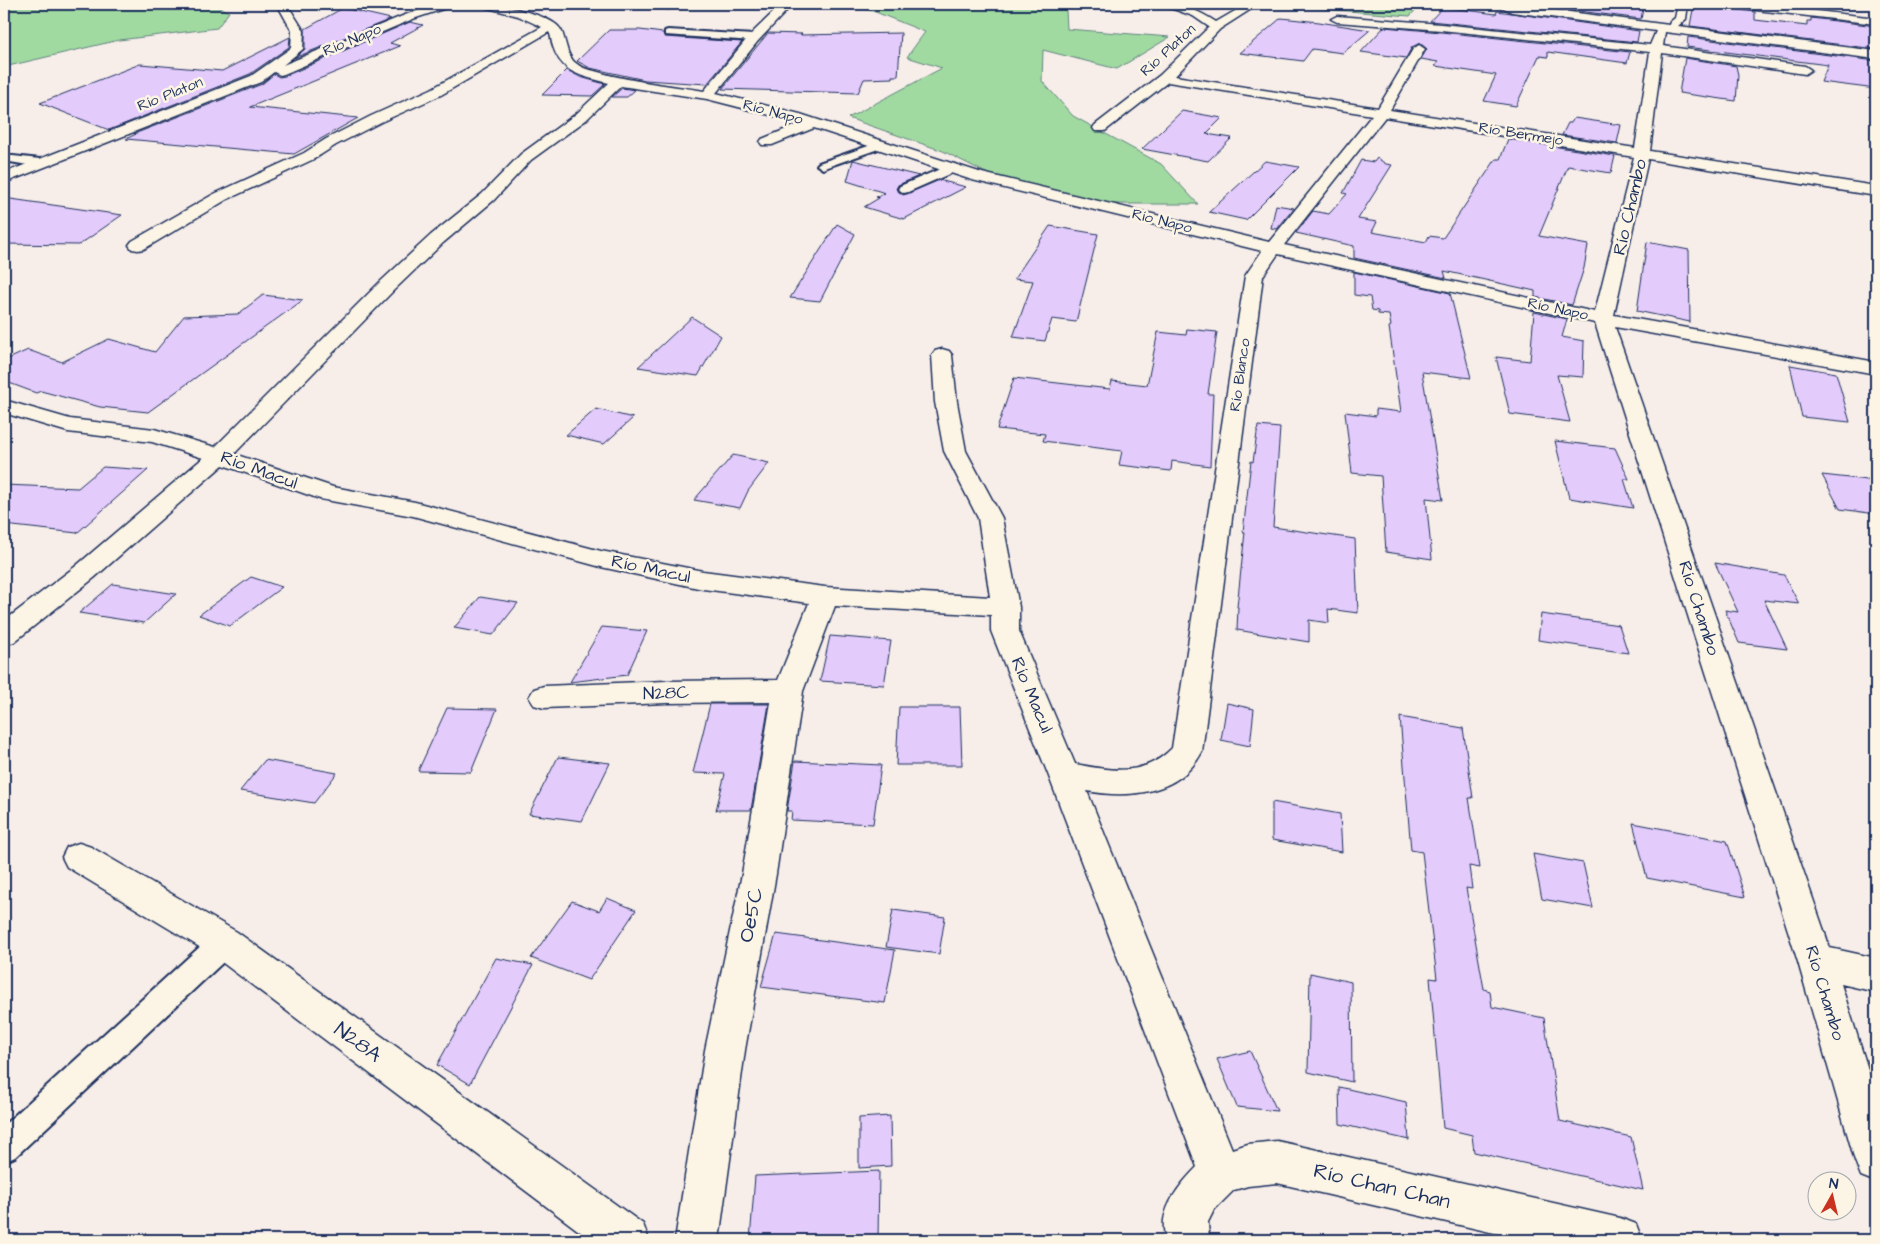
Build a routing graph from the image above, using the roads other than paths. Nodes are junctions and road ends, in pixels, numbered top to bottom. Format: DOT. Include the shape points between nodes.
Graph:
graph roads {
  1 [pos="282,4"];
  2 [pos="448,4"];
  3 [pos="485,4"];
  4 [pos="788,4"];
  5 [pos="1169,4"];
  6 [pos="1254,4"];
  7 [pos="1500,4"];
  8 [pos="1682,4"];
  9 [pos="1731,4"];
  10 [pos="1847,4"];
  11 [pos="1763,6"];
  12 [pos="1539,12"];
  13 [pos="1848,18"];
  14 [pos="1337,19"];
  15 [pos="1871,20"];
  16 [pos="551,26"];
  17 [pos="1216,27"];
  18 [pos="1803,27"];
  19 [pos="668,33"];
  20 [pos="1664,34"];
  21 [pos="754,38"];
  22 [pos="1872,46"];
  23 [pos="1419,49"];
  24 [pos="1805,70"];
  25 [pos="1165,78"];
  26 [pos="256,79"];
  27 [pos="618,82"];
  28 [pos="707,95"];
  29 [pos="1382,112"];
  30 [pos="814,123"];
  31 [pos="1100,128"];
  32 [pos="767,142"];
  33 [pos="880,145"];
  34 [pos="1642,154"];
  35 [pos="4,158"];
  36 [pos="40,163"];
  37 [pos="823,165"];
  38 [pos="952,168"];
  39 [pos="4,178"];
  40 [pos="904,189"];
  41 [pos="1876,191"];
  42 [pos="138,244"];
  43 [pos="1273,248"];
  44 [pos="1604,319"];
  45 [pos="942,355"];
  46 [pos="1876,368"];
  47 [pos="4,406"];
  48 [pos="219,456"];
  49 [pos="826,596"];
  50 [pos="1005,606"];
  51 [pos="4,635"];
  52 [pos="788,691"];
  53 [pos="544,697"];
  54 [pos="1064,774"];
  55 [pos="80,857"];
  56 [pos="224,943"];
  57 [pos="1816,962"];
  58 [pos="1876,975"];
  59 [pos="4,1146"];
  60 [pos="1876,1161"];
  61 [pos="1221,1173"];
  62 [pos="627,1240"];
  63 [pos="697,1240"];
  64 [pos="1187,1240"];
  65 [pos="1620,1240"];
  1 -- 26 [label="street, Río Platon" via="298,31 296,49"];
  2 -- 26 [label="street, Río Napo"];
  3 -- 16 [label="street"];
  4 -- 21 [label="street"];
  5 -- 17 [label="street, Río Platon" via="1197,14"];
  6 -- 17 [label="street"];
  7 -- 12 [label="street"];
  8 -- 20 [label="street, Río Chambo" via="1680,19"];
  9 -- 11 [label="street"];
  10 -- 13 [label="street"];
  11 -- 18 [label="street"];
  12 -- 20 [label="street"];
  12 -- 20 [label="street" via="1599,13"];
  13 -- 15 [label="street"];
  13 -- 18 [label="street"];
  14 -- 20 [label="street" via="1441,27"];
  15 -- 22 [label="street"];
  16 -- 27 [label="street, Río Napo" via="570,66"];
  16 -- 42 [label="street" via="436,92 220,197"];
  17 -- 25 [label="street, Río Platon"];
  18 -- 20 [label="street"];
  18 -- 22 [label="street"];
  19 -- 21 [label="lane"];
  20 -- 22 [label="street"];
  20 -- 24 [label="street"];
  20 -- 34 [label="street, Río Chambo"];
  21 -- 28 [label="street"];
  23 -- 29 [label="street, Río Blanco"];
  25 -- 29 [label="street, Río Bermejo"];
  25 -- 31 [label="street, Río Platon"];
  26 -- 36 [label="street, Río Platon"];
  27 -- 28 [label="street, Río Napo"];
  27 -- 48 [label="street" via="581,117 526,157 488,197 408,266"];
  28 -- 30 [label="street, Río Napo"];
  29 -- 34 [label="street, Río Bermejo"];
  29 -- 43 [label="street, Río Blanco"];
  30 -- 32 [label="street"];
  30 -- 33 [label="street, Río Napo"];
  33 -- 37 [label="lane"];
  33 -- 38 [label="street, Río Napo"];
  34 -- 41 [label="street, Río Bermejo"];
  34 -- 44 [label="street, Río Chambo"];
  35 -- 36 [label="lane"];
  36 -- 39 [label="street, Río Platon"];
  38 -- 40 [label="lane"];
  38 -- 43 [label="street, Río Napo" via="977,177"];
  43 -- 44 [label="street, Río Napo"];
  43 -- 54 [label="street, Río Blanco" via="1254,276 1187,752 1168,770 1141,782 1115,783"];
  44 -- 46 [label="street, Río Napo"];
  44 -- 57 [label="street, Río Chambo"];
  45 -- 50 [label="street" via="946,402 956,451 990,518"];
  47 -- 48 [label="street, Río Macul" via="68,425 154,436"];
  48 -- 49 [label="street, Río Macul" via="329,494 415,508 602,559 703,580"];
  48 -- 51 [label="street" via="85,572"];
  49 -- 50 [label="street, Río Macul"];
  49 -- 52 [label="street, Oe5C"];
  50 -- 54 [label="street, Río Macul" via="1005,631"];
  52 -- 53 [label="street, N28C"];
  52 -- 63 [label="street, Oe5C" via="759,874 724,1050"];
  54 -- 61 [label="street, Río Macul"];
  55 -- 56 [label="street, N28A"];
  56 -- 59 [label="lane"];
  56 -- 62 [label="street, N28A"];
  57 -- 58 [label="street"];
  57 -- 60 [label="street, Río Chambo"];
  61 -- 64 [label="street, Río Chan Chan" via="1199,1195 1186,1220"];
  61 -- 65 [label="street, Río Chan Chan" via="1248,1165 1277,1162"];
}
